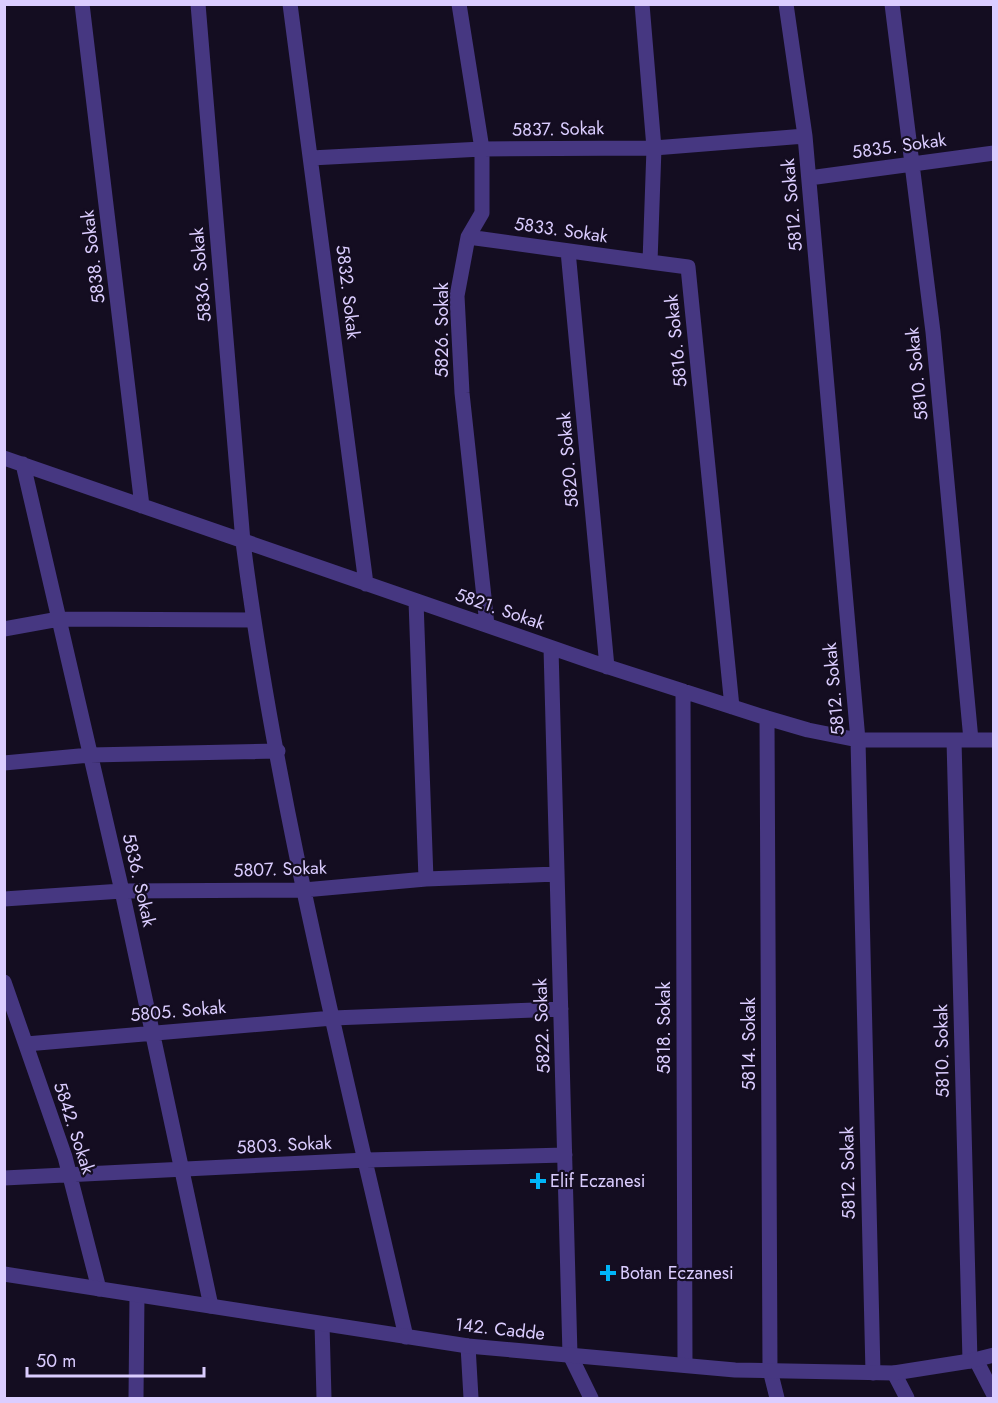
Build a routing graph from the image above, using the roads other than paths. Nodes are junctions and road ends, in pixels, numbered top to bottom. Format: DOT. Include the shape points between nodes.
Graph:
graph roads {
  1 [pos="82,4"];
  2 [pos="198,4"];
  3 [pos="290,4"];
  4 [pos="459,4"];
  5 [pos="642,4"];
  6 [pos="786,4"];
  7 [pos="892,4"];
  8 [pos="805,136"];
  9 [pos="654,148"];
  10 [pos="482,150"];
  11 [pos="993,153"];
  12 [pos="310,158"];
  13 [pos="912,164"];
  14 [pos="809,178"];
  15 [pos="468,237"];
  16 [pos="568,251"];
  17 [pos="650,262"];
  18 [pos="4,458"];
  19 [pos="23,465"];
  20 [pos="142,506"];
  21 [pos="243,542"];
  22 [pos="366,584"];
  23 [pos="416,601"];
  24 [pos="59,620"];
  25 [pos="253,620"];
  26 [pos="487,625"];
  27 [pos="4,629"];
  28 [pos="551,648"];
  29 [pos="607,667"];
  30 [pos="683,691"];
  31 [pos="732,707"];
  32 [pos="767,718"];
  33 [pos="858,740"];
  34 [pos="954,740"];
  35 [pos="971,740"];
  36 [pos="993,740"];
  37 [pos="278,751"];
  38 [pos="90,755"];
  39 [pos="4,763"];
  40 [pos="557,874"];
  41 [pos="426,879"];
  42 [pos="304,890"];
  43 [pos="122,891"];
  44 [pos="4,899"];
  45 [pos="4,982"];
  46 [pos="561,1009"];
  47 [pos="333,1018"];
  48 [pos="153,1033"];
  49 [pos="26,1044"];
  50 [pos="565,1155"];
  51 [pos="366,1160"];
  52 [pos="182,1169"];
  53 [pos="70,1176"];
  54 [pos="4,1178"];
  55 [pos="4,1274"];
  56 [pos="99,1289"];
  57 [pos="137,1295"];
  58 [pos="212,1306"];
  59 [pos="322,1324"];
  60 [pos="406,1336"];
  61 [pos="468,1346"];
  62 [pos="570,1355"];
  63 [pos="993,1355"];
  64 [pos="973,1360"];
  65 [pos="685,1365"];
  66 [pos="770,1370"];
  67 [pos="873,1373"];
  68 [pos="894,1373"];
  69 [pos="993,1395"];
  70 [pos="136,1398"];
  71 [pos="324,1398"];
  72 [pos="471,1398"];
  73 [pos="591,1398"];
  74 [pos="777,1398"];
  75 [pos="908,1398"];
  1 -- 20 [label="street, 5838. Sokak"];
  2 -- 21 [label="street, 5836. Sokak"];
  3 -- 12 [label="street, 5832. Sokak"];
  4 -- 10 [label="street, 5826. Sokak"];
  5 -- 9 [label="street"];
  6 -- 8 [label="street, 5812. Sokak"];
  7 -- 13 [label="street, 5810. Sokak"];
  8 -- 9 [label="street, 5837. Sokak"];
  8 -- 14 [label="street, 5812. Sokak"];
  9 -- 10 [label="street, 5837. Sokak"];
  9 -- 17 [label="street"];
  10 -- 12 [label="street, 5837. Sokak"];
  10 -- 15 [label="street, 5826. Sokak" via="482,213"];
  11 -- 13 [label="street, 5835. Sokak"];
  12 -- 22 [label="street, 5832. Sokak"];
  13 -- 14 [label="street, 5835. Sokak"];
  13 -- 35 [label="street, 5810. Sokak" via="933,332"];
  14 -- 33 [label="street, 5812. Sokak"];
  15 -- 16 [label="street, 5833. Sokak"];
  15 -- 26 [label="street, 5826. Sokak" via="458,296 462,393"];
  16 -- 17 [label="street, 5833. Sokak"];
  16 -- 29 [label="street, 5820. Sokak"];
  17 -- 31 [label="street, 5816. Sokak" via="688,267"];
  18 -- 19 [label="street, 5821. Sokak"];
  19 -- 20 [label="street, 5821. Sokak"];
  19 -- 24 [label="street, 5836. Sokak"];
  20 -- 21 [label="street, 5821. Sokak"];
  21 -- 22 [label="street, 5821. Sokak"];
  21 -- 25 [label="street, 5836. Sokak"];
  22 -- 23 [label="street, 5821. Sokak"];
  23 -- 26 [label="street, 5821. Sokak"];
  23 -- 41 [label="street"];
  24 -- 25 [label="street"];
  24 -- 27 [label="street"];
  24 -- 38 [label="street, 5836. Sokak"];
  25 -- 37 [label="street, 5836. Sokak"];
  26 -- 28 [label="street, 5821. Sokak"];
  28 -- 29 [label="street, 5821. Sokak"];
  28 -- 40 [label="street, 5822. Sokak"];
  29 -- 30 [label="street, 5821. Sokak"];
  30 -- 31 [label="street, 5821. Sokak"];
  30 -- 65 [label="street, 5818. Sokak"];
  31 -- 32 [label="street, 5821. Sokak"];
  32 -- 33 [label="street, 5821. Sokak"];
  32 -- 66 [label="street, 5814. Sokak"];
  33 -- 34 [label="street, 5821. Sokak"];
  33 -- 67 [label="street, 5812. Sokak"];
  34 -- 35 [label="street, 5821. Sokak"];
  34 -- 64 [label="street, 5810. Sokak"];
  35 -- 36 [label="street, 5821. Sokak"];
  37 -- 38 [label="street"];
  37 -- 42 [label="street, 5836. Sokak"];
  38 -- 39 [label="street"];
  38 -- 43 [label="street, 5836. Sokak"];
  40 -- 41 [label="street, 5807. Sokak"];
  40 -- 46 [label="street, 5822. Sokak"];
  41 -- 42 [label="street, 5807. Sokak"];
  42 -- 43 [label="street, 5807. Sokak"];
  42 -- 47 [label="street, 5836. Sokak"];
  43 -- 44 [label="street, 5807. Sokak"];
  43 -- 48 [label="street, 5836. Sokak"];
  45 -- 49 [label="street, 5842. Sokak"];
  46 -- 47 [label="street, 5805. Sokak"];
  46 -- 50 [label="street, 5822. Sokak"];
  47 -- 48 [label="street, 5805. Sokak"];
  47 -- 51 [label="street, 5836. Sokak"];
  48 -- 49 [label="street, 5805. Sokak"];
  48 -- 52 [label="street, 5836. Sokak"];
  49 -- 53 [label="street, 5842. Sokak"];
  50 -- 51 [label="street, 5803. Sokak"];
  50 -- 62 [label="street, 5822. Sokak"];
  51 -- 52 [label="street, 5803. Sokak"];
  51 -- 60 [label="street, 5836. Sokak"];
  52 -- 53 [label="street, 5803. Sokak"];
  52 -- 58 [label="street, 5836. Sokak"];
  53 -- 54 [label="street, 5803. Sokak"];
  53 -- 56 [label="street, 5842. Sokak"];
  55 -- 56 [label="street, 142. Cadde"];
  56 -- 57 [label="street, 142. Cadde"];
  57 -- 58 [label="street, 142. Cadde"];
  57 -- 70 [label="street"];
  58 -- 59 [label="street, 142. Cadde"];
  59 -- 60 [label="street, 142. Cadde"];
  59 -- 71 [label="street"];
  60 -- 61 [label="street, 142. Cadde"];
  61 -- 62 [label="street, 142. Cadde"];
  61 -- 72 [label="street"];
  62 -- 65 [label="street, 142. Cadde"];
  62 -- 73 [label="street, 5822. Sokak"];
  63 -- 64 [label="street, 142. Cadde"];
  64 -- 68 [label="street, 142. Cadde"];
  64 -- 69 [label="street"];
  65 -- 66 [label="street, 142. Cadde"];
  66 -- 67 [label="street, 142. Cadde"];
  66 -- 74 [label="street, 5814. Sokak"];
  67 -- 68 [label="street, 142. Cadde"];
  68 -- 75 [label="street"];
}
